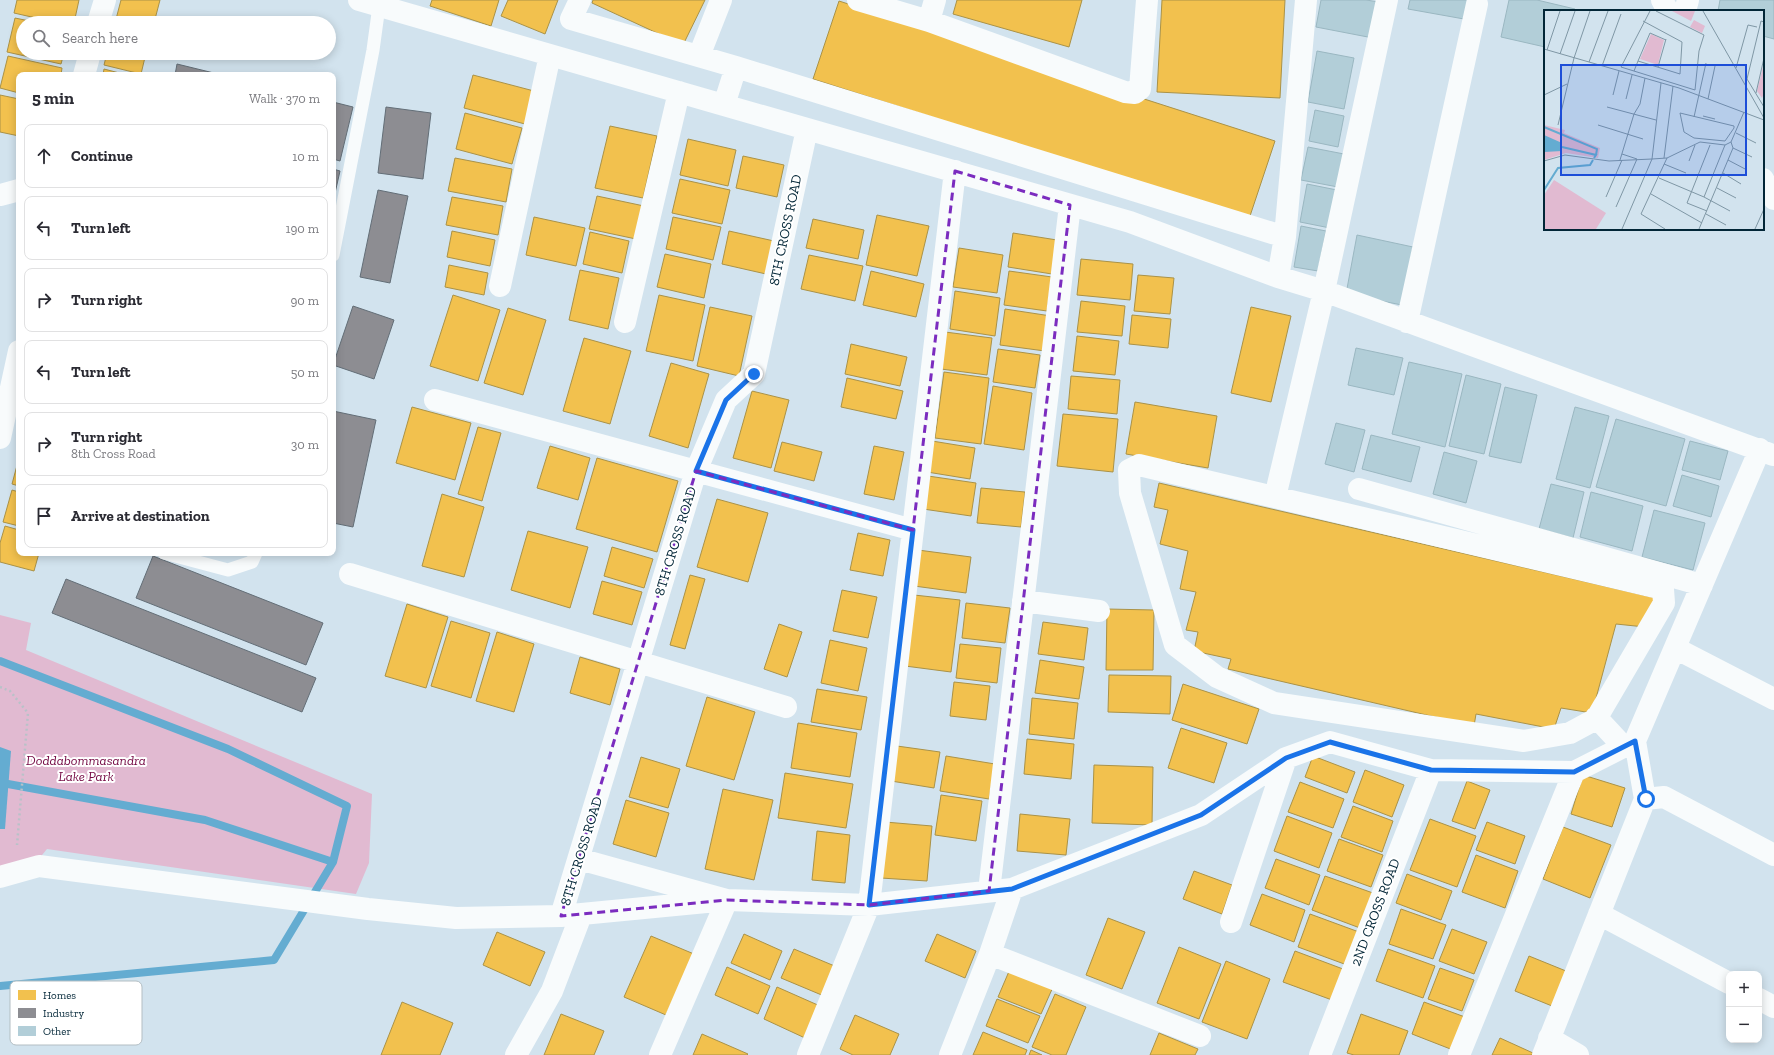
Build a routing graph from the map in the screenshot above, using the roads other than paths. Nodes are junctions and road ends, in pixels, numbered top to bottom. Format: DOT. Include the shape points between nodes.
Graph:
graph roads {
  1 [pos="105,0"];
  2 [pos="580,0"];
  3 [pos="721,0"];
  4 [pos="858,0"];
  5 [pos="935,0"];
  6 [pos="1146,0"];
  7 [pos="1306,0"];
  8 [pos="1387,0"];
  9 [pos="1662,0"];
  10 [pos="1688,0"];
  11 [pos="383,4"];
  12 [pos="1477,4"];
  13 [pos="1667,10"];
  14 [pos="1685,10"];
  15 [pos="100,16"];
  16 [pos="929,21"];
  17 [pos="550,55"];
  18 [pos="700,56"];
  19 [pos="88,60"];
  20 [pos="738,67"];
  21 [pos="85,72"];
  22 [pos="679,92"];
  23 [pos="727,106"];
  24 [pos="807,129"];
  25 [pos="955,171"];
  26 [pos="1764,181"];
  27 [pos="16,191"];
  28 [pos="0,195"];
  29 [pos="1774,199"];
  30 [pos="1070,205"];
  31 [pos="1285,237"];
  32 [pos="336,240"];
  33 [pos="1278,278"];
  34 [pos="500,286"];
  35 [pos="1324,292"];
  36 [pos="625,322"];
  37 [pos="1407,322"];
  38 [pos="16,365"];
  39 [pos="435,400"];
  40 [pos="0,438"];
  41 [pos="1767,452"];
  42 [pos="696,471"];
  43 [pos="1359,489"];
  44 [pos="1275,497"];
  45 [pos="913,530"];
  46 [pos="175,556"];
  47 [pos="255,556"];
  48 [pos="350,574"];
  49 [pos="1702,585"];
  50 [pos="1023,601"];
  51 [pos="1099,611"];
  52 [pos="1675,648"];
  53 [pos="638,663"];
  54 [pos="1774,699"];
  55 [pos="786,707"];
  56 [pos="1596,717"];
  57 [pos="1629,743"];
  58 [pos="1286,758"];
  59 [pos="1431,770"];
  60 [pos="1574,772"];
  61 [pos="1646,799"];
  62 [pos="1774,855"];
  63 [pos="579,859"];
  64 [pos="0,877"];
  65 [pos="1012,889"];
  66 [pos="989,891"];
  67 [pos="727,900"];
  68 [pos="869,905"];
  69 [pos="1599,914"];
  70 [pos="571,915"];
  71 [pos="1231,922"];
  72 [pos="990,954"];
  73 [pos="1726,981"];
  74 [pos="1762,1001"];
  75 [pos="1774,1007"];
  76 [pos="1200,1036"];
  77 [pos="1546,1047"];
  78 [pos="516,1055"];
  79 [pos="660,1055"];
  80 [pos="808,1055"];
  81 [pos="950,1055"];
  82 [pos="1320,1055"];
  83 [pos="1459,1055"];
  84 [pos="1578,1055"];
  1 -- 15 [label="street"];
  2 -- 18 [label="street" via="571,19"];
  3 -- 18 [label="street"];
  4 -- 16 [label="street"];
  5 -- 16 [label="street"];
  6 -- 16 [label="street" via="1140,89 1135,93 1126,92"];
  7 -- 31 [label="street"];
  8 -- 35 [label="street"];
  9 -- 13 [label="street"];
  10 -- 14 [label="street"];
  11 -- 17 [label="street"];
  11 -- 32 [label="lane"];
  12 -- 37 [label="street"];
  17 -- 22 [label="street"];
  17 -- 34 [label="street"];
  18 -- 20 [label="street"];
  19 -- 21 [label="street"];
  20 -- 23 [label="street"];
  20 -- 31 [label="street"];
  22 -- 23 [label="street"];
  22 -- 36 [label="street"];
  23 -- 24 [label="street"];
  24 -- 25 [label="street"];
  24 -- 42 [label="street, 8TH CROSS ROAD" via="754,374 726,400"];
  25 -- 30 [label="street"];
  25 -- 45 [label="street"];
  26 -- 29 [label="street"];
  27 -- 28 [label="street"];
  30 -- 33 [label="street" via="1130,222"];
  30 -- 50 [label="street"];
  31 -- 33 [label="street"];
  33 -- 35 [label="street"];
  35 -- 37 [label="street"];
  35 -- 44 [label="street"];
  37 -- 41 [label="street"];
  38 -- 40 [label="street"];
  39 -- 42 [label="street"];
  41 -- 49 [label="street"];
  42 -- 45 [label="street"];
  42 -- 53 [label="street, 8TH CROSS ROAD"];
  43 -- 49 [label="street"];
  44 -- 56 [label="street" via="1663,589 1664,604"];
  44 -- 56 [label="street" via="1139,465 1129,470 1130,493 1176,645 1217,677 1274,703 1524,740 1570,733"];
  45 -- 68 [label="street"];
  46 -- 47 [label="lane" via="228,570 252,562"];
  48 -- 53 [label="street"];
  49 -- 52 [label="street"];
  50 -- 51 [label="street"];
  50 -- 66 [label="street"];
  52 -- 54 [label="street"];
  52 -- 57 [label="street"];
  53 -- 55 [label="street"];
  53 -- 63 [label="street, 8TH CROSS ROAD"];
  56 -- 57 [label="street"];
  57 -- 60 [label="street"];
  57 -- 61 [label="street"];
  58 -- 59 [label="street" via="1330,742"];
  58 -- 65 [label="street" via="1201,815"];
  58 -- 71 [label="street"];
  59 -- 60 [label="street"];
  59 -- 82 [label="street, 2ND CROSS ROAD"];
  60 -- 83 [label="street"];
  61 -- 62 [label="street" via="1664,797"];
  61 -- 69 [label="street"];
  63 -- 67 [label="street"];
  63 -- 70 [label="street, 8TH CROSS ROAD"];
  64 -- 70 [label="street" via="39,866 368,909 449,917"];
  65 -- 66 [label="street"];
  65 -- 72 [label="street"];
  66 -- 68 [label="street"];
  67 -- 68 [label="street"];
  67 -- 70 [label="street"];
  67 -- 79 [label="street"];
  68 -- 80 [label="street"];
  69 -- 73 [label="street"];
  69 -- 77 [label="street"];
  70 -- 78 [label="street, 8TH CROSS ROAD" via="552,991"];
  72 -- 76 [label="street"];
  72 -- 81 [label="street"];
  74 -- 75 [label="street"];
  77 -- 84 [label="street"];
}
